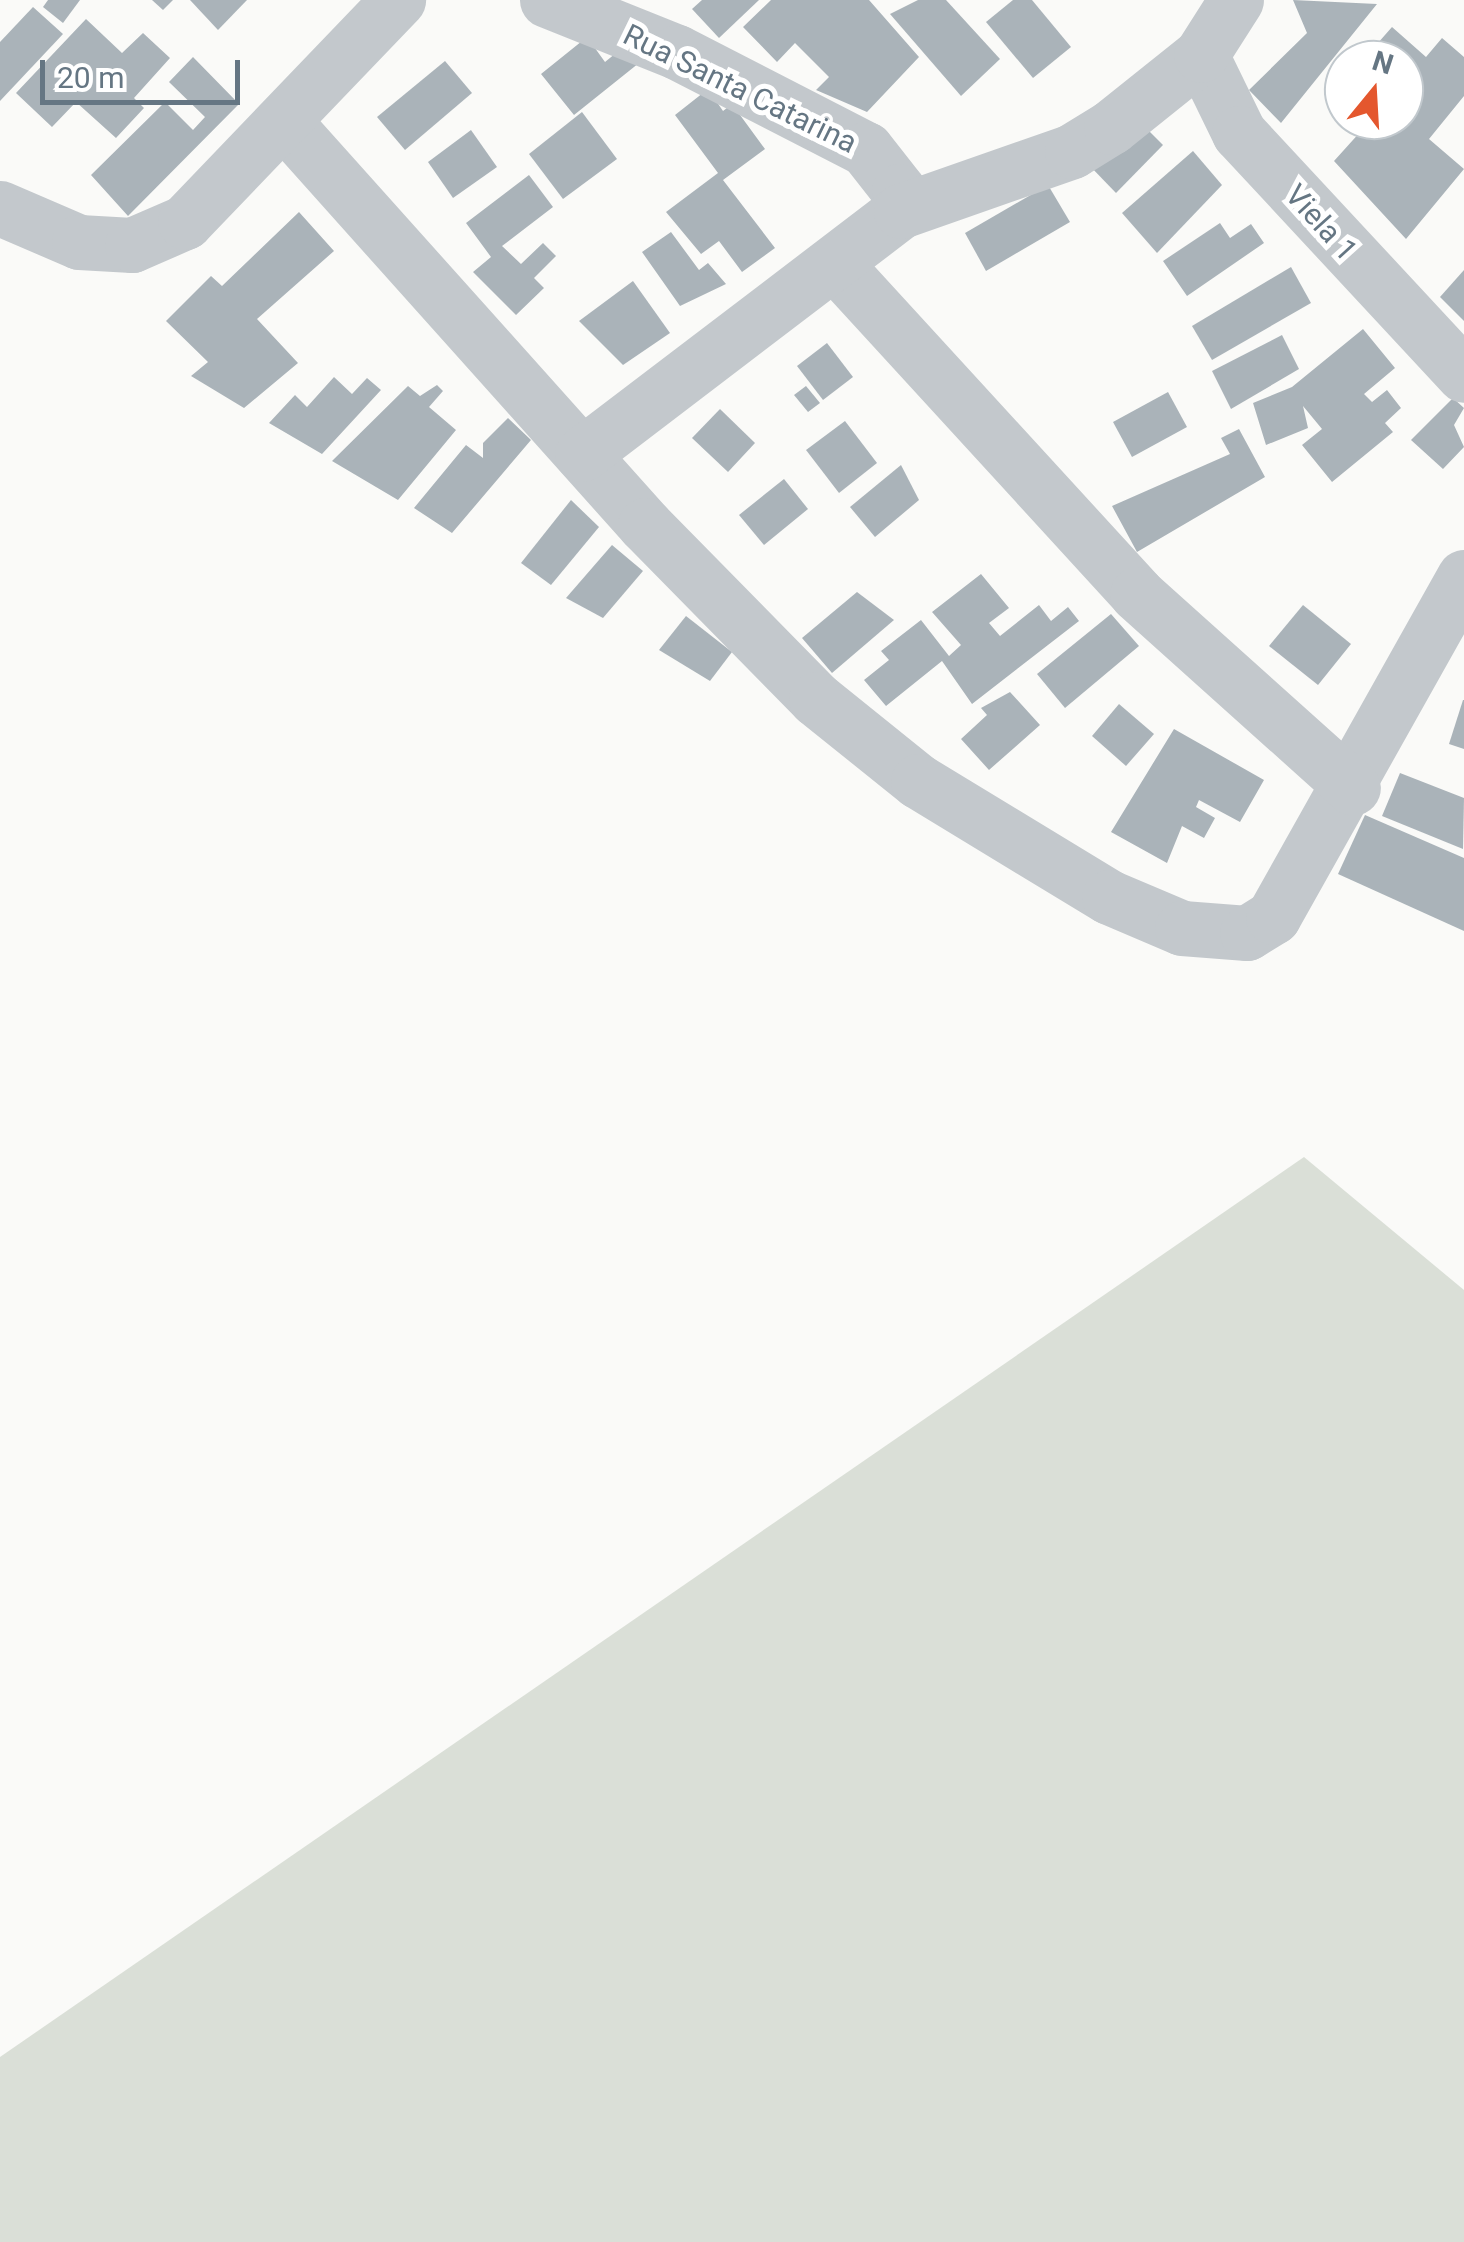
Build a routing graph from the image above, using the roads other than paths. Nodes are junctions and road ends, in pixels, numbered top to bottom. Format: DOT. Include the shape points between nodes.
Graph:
graph roads {
  1 [pos="398,0"];
  2 [pos="547,0"];
  3 [pos="1236,0"];
  4 [pos="1201,55"];
  5 [pos="287,125"];
  6 [pos="0,208"];
  7 [pos="902,210"];
  8 [pos="835,264"];
  9 [pos="1464,374"];
  10 [pos="582,454"];
  11 [pos="1464,577"];
  12 [pos="1353,788"];
  1 -- 5 [label="street"];
  2 -- 7 [label="street, Rua Santa Catarina" via="677,52 866,149 899,191"];
  3 -- 4 [label="street"];
  4 -- 7 [label="street" via="1072,151"];
  4 -- 9 [label="street, Viela 1" via="1240,132"];
  5 -- 6 [label="street" via="184,222 132,245 79,242"];
  5 -- 10 [label="street"];
  7 -- 8 [label="street"];
  8 -- 10 [label="street"];
  8 -- 12 [label="street" via="1137,594"];
  10 -- 12 [label="street" via="816,699 918,781 1109,897 1182,928 1247,933 1274,917"];
  11 -- 12 [label="street"];
}
